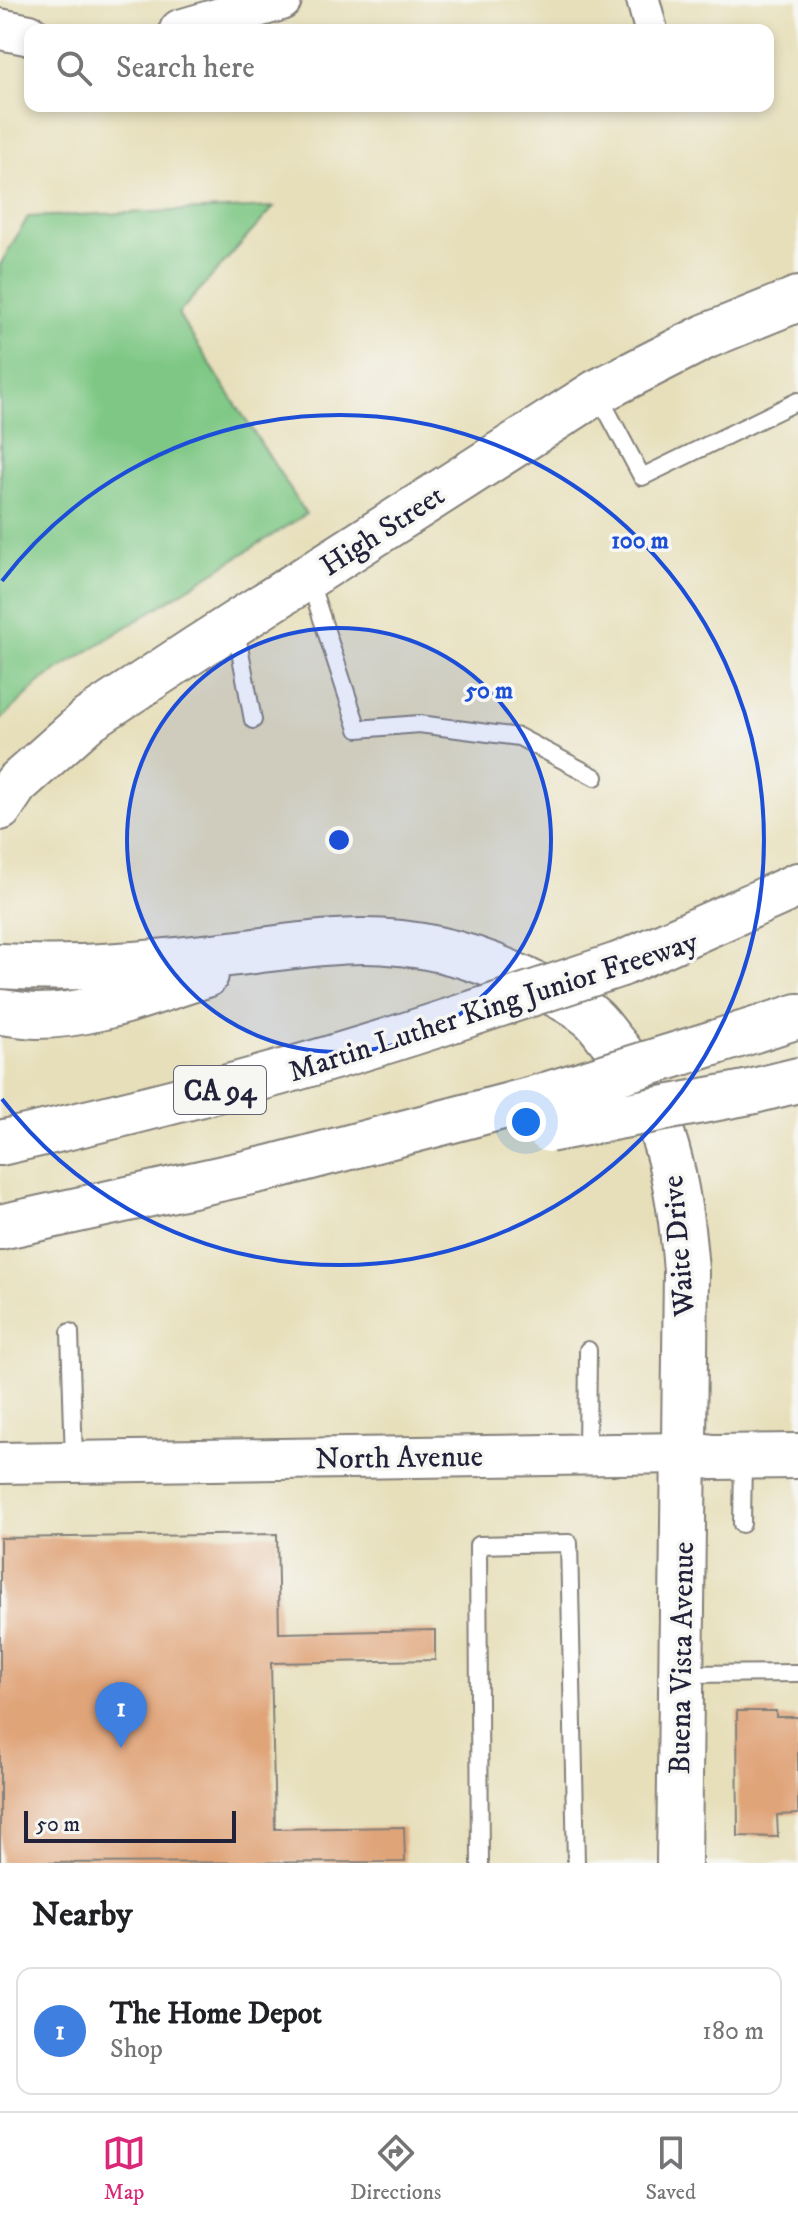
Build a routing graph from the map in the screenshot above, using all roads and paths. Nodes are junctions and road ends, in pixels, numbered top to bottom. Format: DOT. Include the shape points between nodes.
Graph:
graph roads {
  1 [pos="281,0"];
  2 [pos="643,0"];
  3 [pos="200,24"];
  4 [pos="649,24"];
  5 [pos="0,29"];
  6 [pos="24,34"];
  7 [pos="798,299"];
  8 [pos="597,392"];
  9 [pos="798,401"];
  10 [pos="308,577"];
  11 [pos="235,624"];
  12 [pos="253,720"];
  13 [pos="595,777"];
  14 [pos="0,808"];
  15 [pos="798,885"];
  16 [pos="798,911"];
  17 [pos="316,944"];
  18 [pos="621,964"];
  19 [pos="0,966"];
  20 [pos="0,1012"];
  21 [pos="798,1016"];
  22 [pos="798,1080"];
  23 [pos="539,1115"];
  24 [pos="0,1143"];
  25 [pos="0,1227"];
  26 [pos="70,1332"];
  27 [pos="588,1350"];
  28 [pos="684,1453"];
  29 [pos="587,1454"];
  30 [pos="798,1456"];
  31 [pos="743,1457"];
  32 [pos="74,1461"];
  33 [pos="0,1463"];
  34 [pos="742,1524"];
  35 [pos="798,1673"];
  36 [pos="681,1674"];
  37 [pos="480,1863"];
  38 [pos="576,1863"];
  39 [pos="679,1863"];
  1 -- 3 [label="street"];
  2 -- 4 [label="street"];
  5 -- 6 [label="street"];
  7 -- 8 [label="main road, High Street" via="707,336"];
  8 -- 9 [label="lane" via="642,477"];
  8 -- 10 [label="main road, High Street"];
  10 -- 11 [label="main road, High Street"];
  10 -- 13 [label="lane" via="358,729 419,724 519,737"];
  11 -- 12 [label="lane"];
  11 -- 14 [label="main road, High Street" via="89,719 16,784"];
  15 -- 18 [label="main road"];
  16 -- 18 [label="main road, Martin Luther King Junior Freeway / CA 94"];
  17 -- 19 [label="main road, Waite Drive" via="93,968"];
  17 -- 20 [label="main road, Waite Drive" via="83,1012"];
  17 -- 28 [label="main road, Waite Drive" via="412,943 469,955 591,1016 623,1053 666,1141 683,1228"];
  18 -- 24 [label="main road, Martin Luther King Junior Freeway / CA 94, bridge" via="318,1063"];
  21 -- 23 [label="main road, bridge" via="717,1042"];
  22 -- 23 [label="main road, bridge" via="750,1092"];
  23 -- 25 [label="main road" via="429,1127"];
  26 -- 32 [label="lane"];
  27 -- 29 [label="lane"];
  28 -- 29 [label="street, North Avenue"];
  28 -- 31 [label="main road, North Avenue"];
  28 -- 36 [label="main road, Buena Vista Avenue"];
  29 -- 32 [label="street, North Avenue"];
  30 -- 31 [label="main road, North Avenue"];
  31 -- 34 [label="lane"];
  32 -- 33 [label="street, North Avenue"];
  35 -- 36 [label="lane"];
  36 -- 39 [label="main road, Buena Vista Avenue"];
  37 -- 38 [label="lane" via="478,1545 569,1543"];
}
